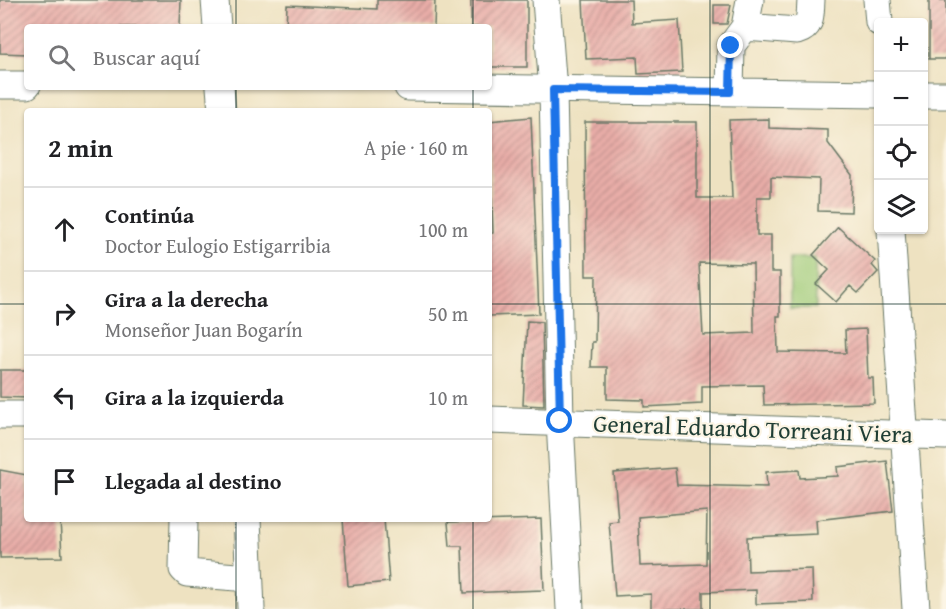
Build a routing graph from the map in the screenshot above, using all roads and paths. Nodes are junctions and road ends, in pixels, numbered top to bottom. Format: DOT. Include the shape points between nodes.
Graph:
graph roads {
  1 [pos="215,0"];
  2 [pos="546,0"];
  3 [pos="750,0"];
  4 [pos="811,0"];
  5 [pos="878,0"];
  6 [pos="879,18"];
  7 [pos="217,24"];
  8 [pos="745,27"];
  9 [pos="0,85"];
  10 [pos="24,85"];
  11 [pos="492,89"];
  12 [pos="220,90"];
  13 [pos="553,90"];
  14 [pos="730,92"];
  15 [pos="874,94"];
  16 [pos="928,95"];
  17 [pos="946,95"];
  18 [pos="222,108"];
  19 [pos="891,234"];
  20 [pos="0,415"];
  21 [pos="24,415"];
  22 [pos="492,420"];
  23 [pos="560,421"];
  24 [pos="903,436"];
  25 [pos="946,436"];
  26 [pos="184,522"];
  27 [pos="247,522"];
  28 [pos="249,578"];
  29 [pos="250,609"];
  30 [pos="570,609"];
  31 [pos="916,609"];
  1 -- 7 [label="street"];
  2 -- 13 [label="street"];
  3 -- 8 [label="street"];
  4 -- 8 [label="street" via="805,29"];
  5 -- 6 [label="street"];
  8 -- 14 [label="street" via="731,46"];
  9 -- 10 [label="street"];
  11 -- 13 [label="street"];
  12 -- 18 [label="street"];
  13 -- 14 [label="street"];
  13 -- 23 [label="street"];
  14 -- 15 [label="street"];
  16 -- 17 [label="street"];
  19 -- 24 [label="street"];
  20 -- 21 [label="street"];
  22 -- 23 [label="street, General Eduardo Torreani Viera"];
  23 -- 24 [label="street, General Eduardo Torreani Viera"];
  23 -- 30 [label="street"];
  24 -- 25 [label="street, General Eduardo Torreani Viera"];
  24 -- 31 [label="street"];
  26 -- 28 [label="street" via="183,569"];
  27 -- 28 [label="street"];
  28 -- 29 [label="street"];
}
